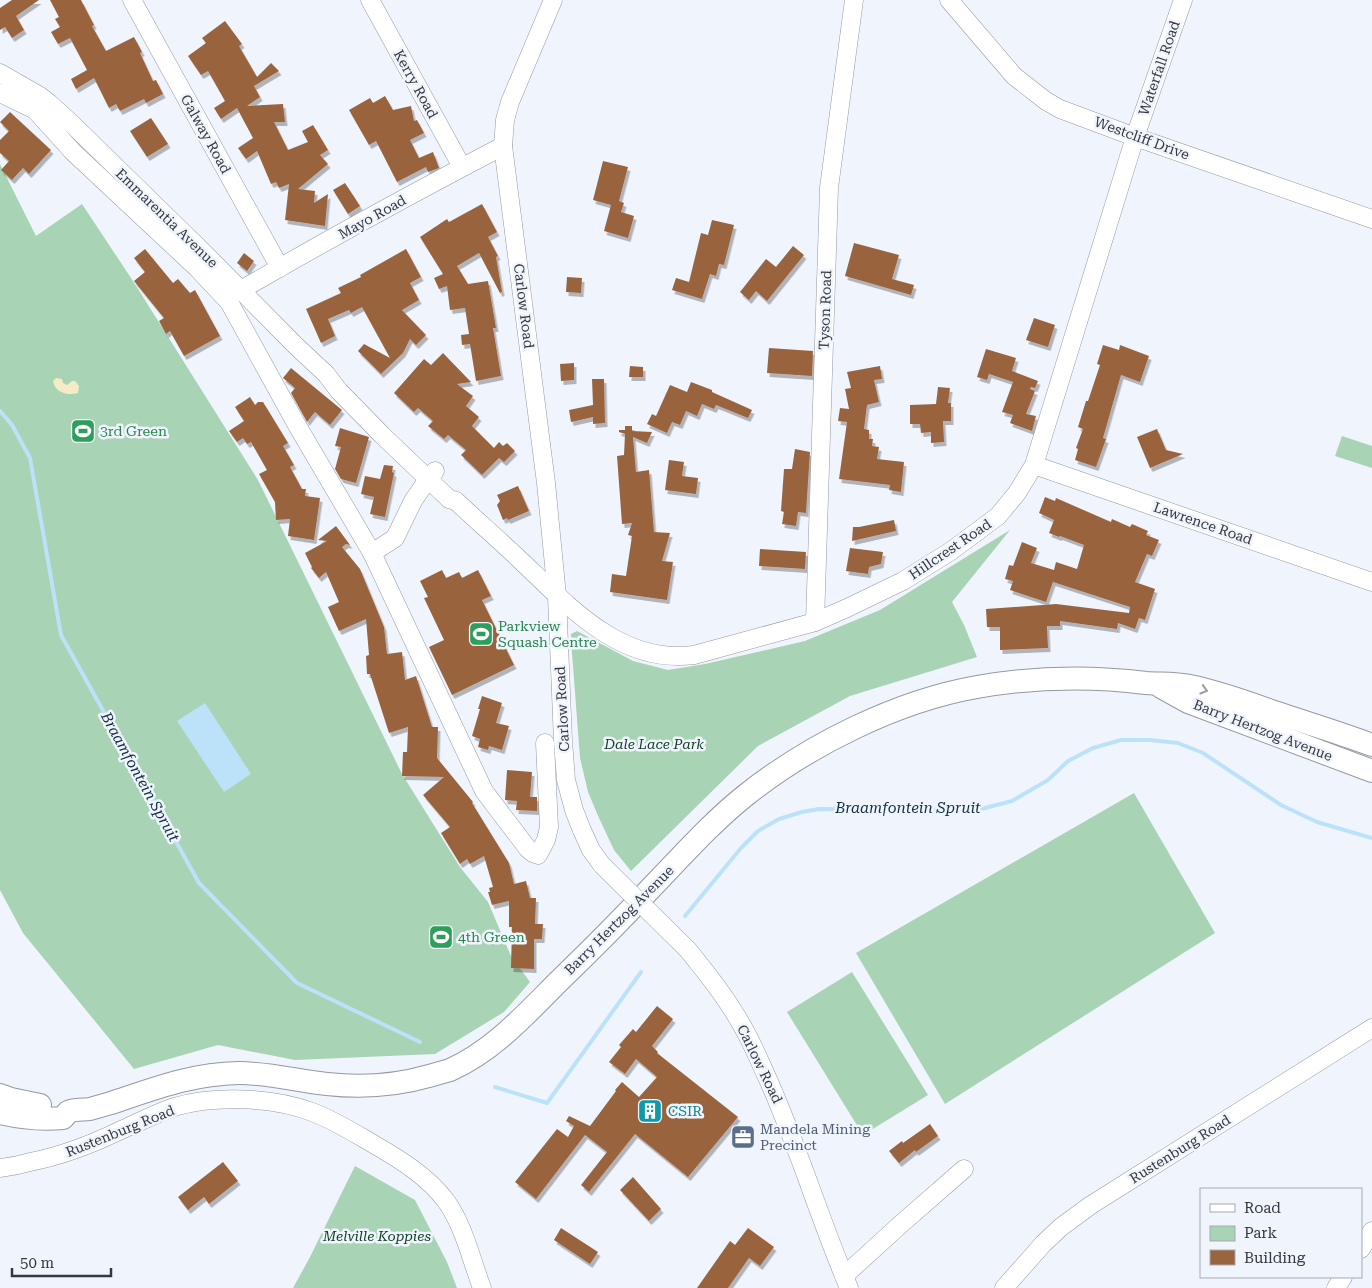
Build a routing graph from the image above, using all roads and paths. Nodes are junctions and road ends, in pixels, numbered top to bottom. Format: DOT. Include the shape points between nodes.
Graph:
graph roads {
  1 [pos="132,0"];
  2 [pos="370,0"];
  3 [pos="553,0"];
  4 [pos="854,0"];
  5 [pos="949,0"];
  6 [pos="1183,0"];
  7 [pos="0,73"];
  8 [pos="0,93"];
  9 [pos="1135,137"];
  10 [pos="503,146"];
  11 [pos="462,167"];
  12 [pos="1372,219"];
  13 [pos="280,268"];
  14 [pos="241,290"];
  15 [pos="1034,465"];
  16 [pos="431,475"];
  17 [pos="372,553"];
  18 [pos="1372,582"];
  19 [pos="557,596"];
  20 [pos="815,622"];
  21 [pos="1156,684"];
  22 [pos="545,743"];
  23 [pos="1372,745"];
  24 [pos="1372,771"];
  25 [pos="1372,1028"];
  26 [pos="0,1095"];
  27 [pos="69,1112"];
  28 [pos="0,1113"];
  29 [pos="0,1168"];
  30 [pos="964,1169"];
  31 [pos="1372,1231"];
  32 [pos="1362,1247"];
  33 [pos="847,1282"];
  34 [pos="482,1288"];
  35 [pos="1004,1288"];
  1 -- 13 [label="street, Galway Road"];
  2 -- 11 [label="street, Kerry Road"];
  3 -- 10 [label="street, Carlow Road" via="510,102"];
  4 -- 20 [label="street, Tyson Road" via="829,188"];
  5 -- 9 [label="street, Westcliff Drive" via="1014,76 1032,91 1060,109"];
  6 -- 9 [label="street, Waterfall Road"];
  7 -- 14 [label="street, Emmarentia Avenue" via="49,103"];
  8 -- 17 [label="street" via="35,110 73,152 229,302"];
  9 -- 12 [label="street, Westcliff Drive"];
  9 -- 15 [label="street, Hillcrest Road"];
  10 -- 11 [label="street, Mayo Road"];
  10 -- 19 [label="street, Carlow Road" via="546,483"];
  11 -- 13 [label="street, Mayo Road"];
  13 -- 14 [label="street, Mayo Road"];
  14 -- 16 [label="street, Emmarentia Avenue" via="382,435"];
  15 -- 18 [label="street, Lawrence Road"];
  15 -- 20 [label="street, Hillcrest Road" via="1007,507 974,535 903,581"];
  16 -- 17 [label="street" via="394,538"];
  16 -- 19 [label="street, Emmarentia Avenue" via="449,498"];
  17 -- 22 [label="street" via="484,791 532,854 538,855 549,827"];
  19 -- 20 [label="street, Hillcrest Road" via="603,632 643,651 666,656 694,655"];
  19 -- 33 [label="street, Carlow Road, bridge" via="566,780 581,828 602,864 688,950 745,1031 782,1109"];
  21 -- 23 [label="main road, Barry Hertzog Avenue, one-way" via="1178,684 1230,697"];
  21 -- 24 [label="main road, Barry Hertzog Avenue" via="1188,702"];
  21 -- 27 [label="main road, Barry Hertzog Avenue" via="1117,679 1061,678 974,687 917,703 821,745 771,776 726,812 527,1013 492,1044 449,1070 385,1086 326,1084 256,1074 206,1075"];
  25 -- 35 [label="street, Rustenburg Road" via="1091,1205 1043,1244"];
  26 -- 27 [label="main road, Barry Hertzog Avenue" via="24,1103 63,1106"];
  27 -- 28 [label="main road, Barry Hertzog Avenue" via="64,1118 50,1119"];
  29 -- 34 [label="street, Rustenburg Road" via="82,1148 157,1114 193,1102 235,1099 310,1111 396,1157 430,1184 452,1211"];
  30 -- 33 [label="street" via="901,1224"];
  31 -- 32 [label="street"];
}
